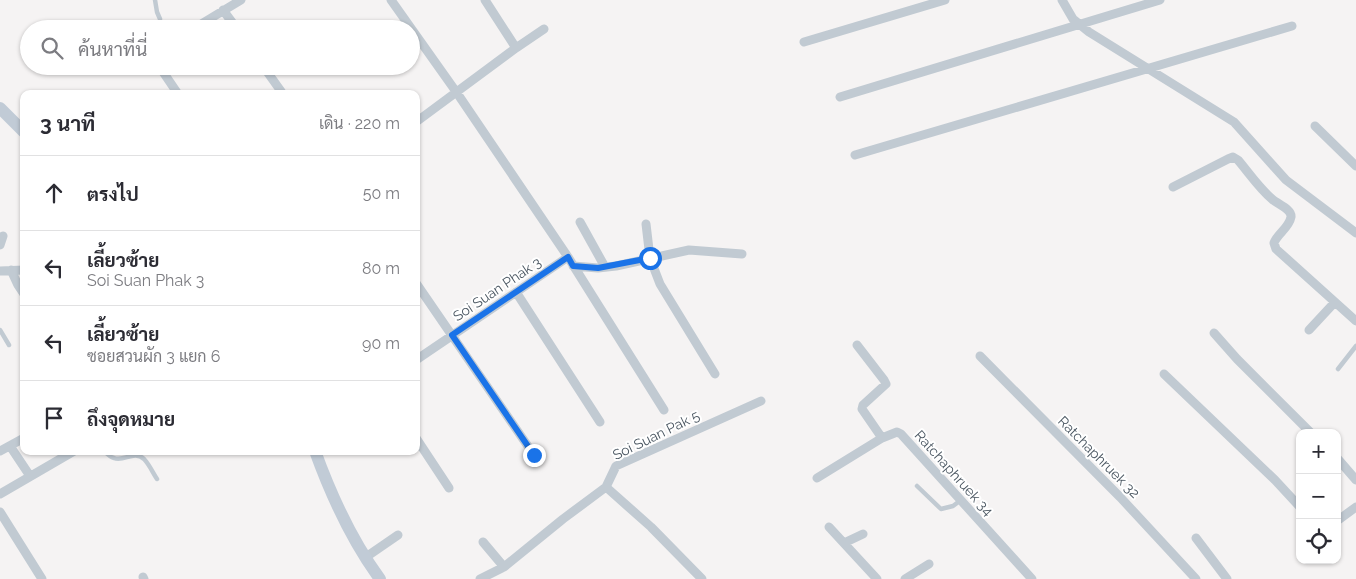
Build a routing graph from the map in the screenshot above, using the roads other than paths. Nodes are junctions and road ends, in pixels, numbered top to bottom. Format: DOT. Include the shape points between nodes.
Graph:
graph roads {
  1 [pos="155,0"];
  2 [pos="241,0"];
  3 [pos="391,0"];
  4 [pos="485,0"];
  5 [pos="945,0"];
  6 [pos="1062,0"];
  7 [pos="1160,0"];
  8 [pos="223,10"];
  9 [pos="160,19"];
  10 [pos="207,20"];
  11 [pos="230,20"];
  12 [pos="405,20"];
  13 [pos="1079,24"];
  14 [pos="1292,26"];
  15 [pos="544,29"];
  16 [pos="420,40"];
  17 [pos="804,42"];
  18 [pos="516,48"];
  19 [pos="1145,68"];
  20 [pos="165,75"];
  21 [pos="269,75"];
  22 [pos="175,90"];
  23 [pos="280,90"];
  24 [pos="457,92"];
  25 [pos="840,97"];
  26 [pos="0,108"];
  27 [pos="420,119"];
  28 [pos="1314,126"];
  29 [pos="20,128"];
  30 [pos="855,155"];
  31 [pos="1356,166"];
  32 [pos="1173,187"];
  33 [pos="580,222"];
  34 [pos="646,224"];
  35 [pos="1356,233"];
  36 [pos="3,236"];
  37 [pos="0,245"];
  38 [pos="742,254"];
  39 [pos="568,257"];
  40 [pos="650,258"];
  41 [pos="573,266"];
  42 [pos="605,267"];
  43 [pos="11,270"];
  44 [pos="20,270"];
  45 [pos="0,271"];
  46 [pos="20,288"];
  47 [pos="420,289"];
  48 [pos="516,292"];
  49 [pos="1335,302"];
  50 [pos="1356,320"];
  51 [pos="0,330"];
  52 [pos="1309,330"];
  53 [pos="1214,334"];
  54 [pos="452,335"];
  55 [pos="9,345"];
  56 [pos="857,345"];
  57 [pos="1356,346"];
  58 [pos="980,356"];
  59 [pos="420,357"];
  60 [pos="1338,369"];
  61 [pos="715,374"];
  62 [pos="1164,374"];
  63 [pos="761,401"];
  64 [pos="664,410"];
  65 [pos="600,422"];
  66 [pos="1308,429"];
  67 [pos="882,438"];
  68 [pos="20,440"];
  69 [pos="420,444"];
  70 [pos="10,446"];
  71 [pos="0,451"];
  72 [pos="67,455"];
  73 [pos="109,455"];
  74 [pos="317,455"];
  75 [pos="534,455"];
  76 [pos="1341,463"];
  77 [pos="30,476"];
  78 [pos="817,478"];
  79 [pos="157,479"];
  80 [pos="1356,480"];
  81 [pos="917,486"];
  82 [pos="606,487"];
  83 [pos="449,488"];
  84 [pos="0,494"];
  85 [pos="960,500"];
  86 [pos="1296,503"];
  87 [pos="1356,507"];
  88 [pos="0,512"];
  89 [pos="1340,519"];
  90 [pos="829,527"];
  91 [pos="863,534"];
  92 [pos="398,535"];
  93 [pos="1196,538"];
  94 [pos="483,542"];
  95 [pos="844,543"];
  96 [pos="366,557"];
  97 [pos="929,564"];
  98 [pos="504,567"];
  99 [pos="1030,576"];
  100 [pos="39,578"];
  101 [pos="380,579"];
  102 [pos="480,579"];
  103 [pos="702,579"];
  104 [pos="877,579"];
  105 [pos="904,579"];
  106 [pos="1019,579"];
  107 [pos="1196,579"];
  108 [pos="1227,579"];
  1 -- 9 [label="lane"];
  2 -- 8 [label="street"];
  3 -- 12 [label="street"];
  4 -- 18 [label="street"];
  5 -- 17 [label="street"];
  6 -- 13 [label="street"];
  7 -- 13 [label="street"];
  8 -- 10 [label="street"];
  8 -- 11 [label="street"];
  13 -- 19 [label="street"];
  13 -- 25 [label="street"];
  14 -- 19 [label="street"];
  15 -- 18 [label="street"];
  16 -- 24 [label="street"];
  18 -- 24 [label="street"];
  19 -- 30 [label="street"];
  19 -- 35 [label="street" via="1234,122 1286,180"];
  20 -- 22 [label="street"];
  21 -- 23 [label="street"];
  24 -- 27 [label="street"];
  24 -- 39 [label="street"];
  26 -- 29 [label="street"];
  28 -- 31 [label="street"];
  32 -- 49 [label="street" via="1228,159 1238,160 1272,199 1290,212 1289,223 1275,239 1276,249"];
  33 -- 42 [label="street"];
  34 -- 40 [label="street"];
  36 -- 37 [label="street"];
  38 -- 40 [label="street" via="689,250"];
  39 -- 41 [label="street"];
  39 -- 48 [label="street, Soi Suan Phak 3"];
  40 -- 42 [label="street"];
  40 -- 61 [label="street" via="660,284"];
  41 -- 42 [label="street"];
  41 -- 64 [label="street"];
  43 -- 44 [label="street"];
  43 -- 45 [label="street"];
  43 -- 46 [label="street"];
  47 -- 54 [label="street"];
  48 -- 54 [label="street, Soi Suan Phak 3"];
  48 -- 65 [label="street"];
  49 -- 50 [label="street"];
  49 -- 52 [label="street"];
  51 -- 55 [label="lane"];
  53 -- 66 [label="street"];
  54 -- 59 [label="street, Soi Suan Phak 3"];
  54 -- 75 [label="street"];
  56 -- 67 [label="street" via="886,384 862,409"];
  57 -- 60 [label="lane"];
  58 -- 107 [label="street, Ratchaphruek 32"];
  62 -- 86 [label="street"];
  63 -- 82 [label="street, Soi Suan Pak 5" via="616,466"];
  67 -- 78 [label="street"];
  67 -- 85 [label="street, Ratchaphruek 34" via="893,433 901,434"];
  68 -- 70 [label="street"];
  69 -- 83 [label="street"];
  70 -- 71 [label="street"];
  70 -- 77 [label="street"];
  72 -- 77 [label="street"];
  73 -- 79 [label="lane" via="119,459 139,456"];
  74 -- 96 [label="street" via="340,511"];
  76 -- 80 [label="street"];
  77 -- 84 [label="street"];
  81 -- 85 [label="lane" via="941,509"];
  82 -- 98 [label="street, Soi Suan Pak 5"];
  82 -- 103 [label="street"];
  85 -- 99 [label="street, Ratchaphruek 34"];
  87 -- 89 [label="street"];
  88 -- 100 [label="street"];
  90 -- 95 [label="street"];
  91 -- 95 [label="street"];
  92 -- 96 [label="street"];
  93 -- 108 [label="street"];
  94 -- 98 [label="street"];
  95 -- 104 [label="street"];
  96 -- 101 [label="street"];
  97 -- 105 [label="street"];
  98 -- 102 [label="street, Soi Suan Pak 5"];
  99 -- 106 [label="street"];
}
